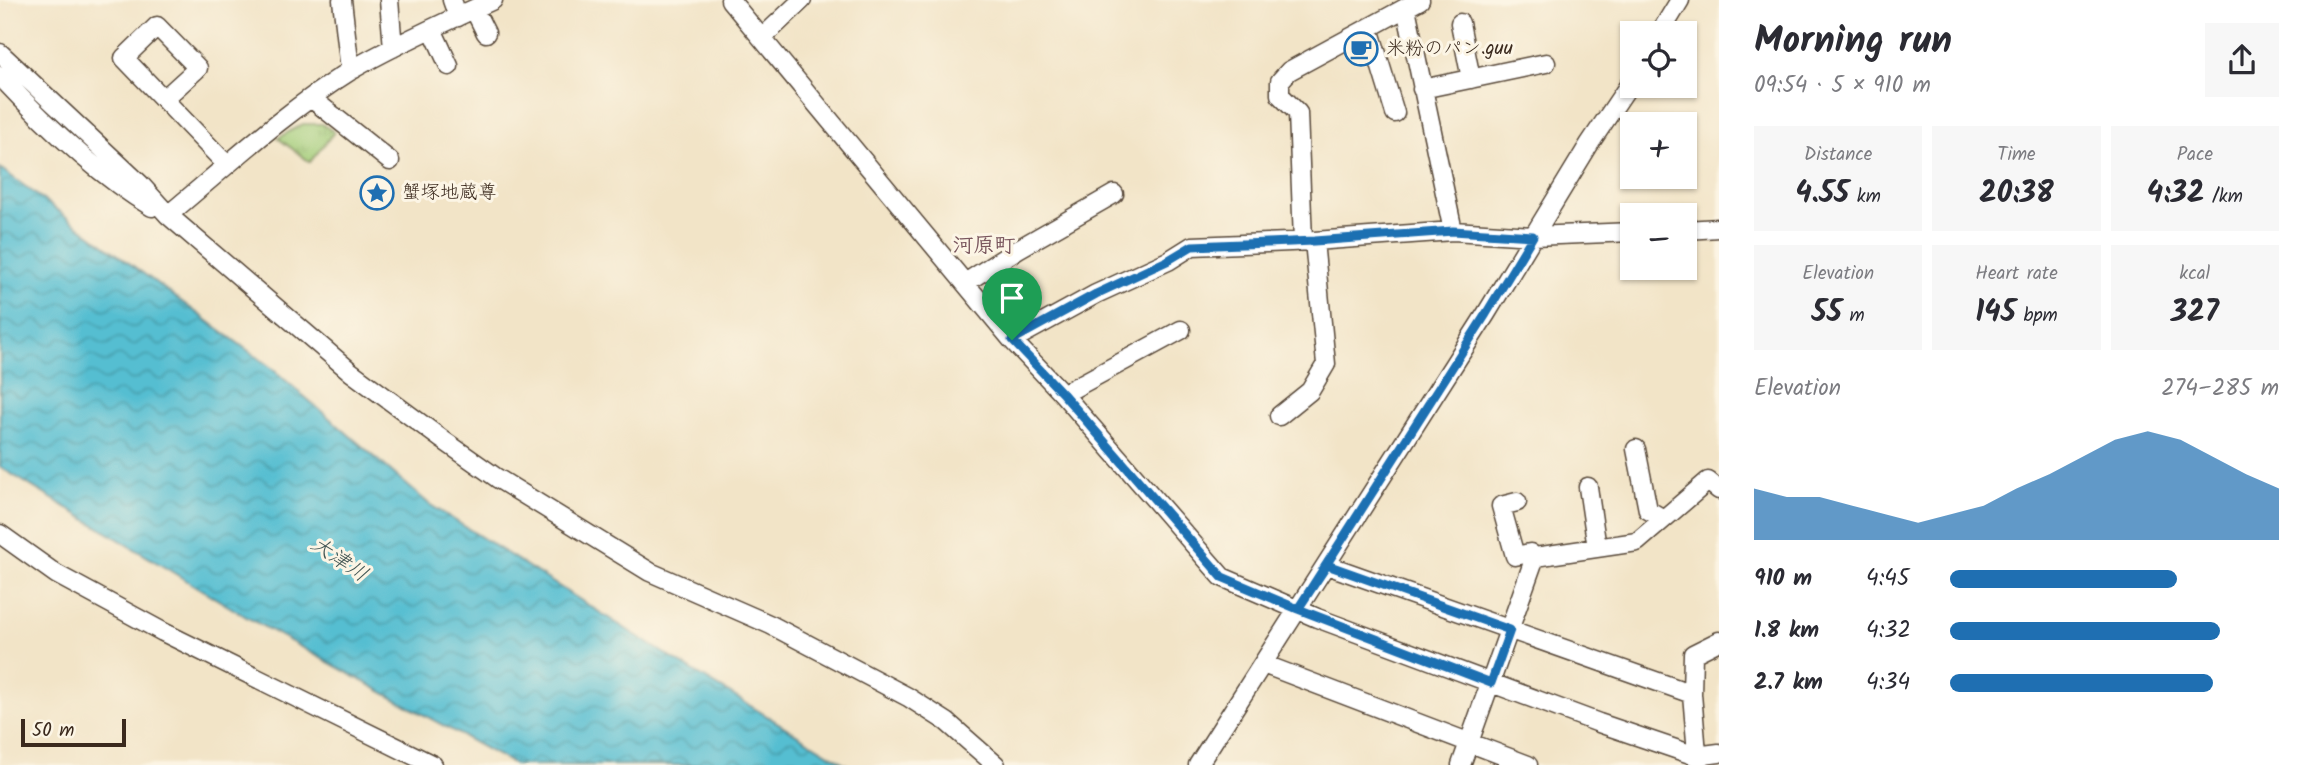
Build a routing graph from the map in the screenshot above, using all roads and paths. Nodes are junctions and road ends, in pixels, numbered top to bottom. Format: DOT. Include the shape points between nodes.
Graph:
graph roads {
  1 [pos="342,0"];
  2 [pos="388,0"];
  3 [pos="493,0"];
  4 [pos="730,0"];
  5 [pos="800,0"];
  6 [pos="1680,0"];
  7 [pos="1413,4"];
  8 [pos="462,9"];
  9 [pos="1667,21"];
  10 [pos="1460,23"];
  11 [pos="1369,27"];
  12 [pos="432,29"];
  13 [pos="486,33"];
  14 [pos="763,37"];
  15 [pos="393,48"];
  16 [pos="0,53"];
  17 [pos="1546,63"];
  18 [pos="449,66"];
  19 [pos="354,69"];
  20 [pos="0,76"];
  21 [pos="1471,79"];
  22 [pos="1422,89"];
  23 [pos="311,98"];
  24 [pos="1621,98"];
  25 [pos="164,99"];
  26 [pos="1395,113"];
  27 [pos="390,161"];
  28 [pos="227,165"];
  29 [pos="1114,194"];
  30 [pos="167,215"];
  31 [pos="1719,228"];
  32 [pos="1697,229"];
  33 [pos="1453,231"];
  34 [pos="1620,233"];
  35 [pos="1533,236"];
  36 [pos="1308,241"];
  37 [pos="965,283"];
  38 [pos="1181,330"];
  39 [pos="1012,340"];
  40 [pos="1063,394"];
  41 [pos="1279,416"];
  42 [pos="1636,449"];
  43 [pos="1588,487"];
  44 [pos="1719,490"];
  45 [pos="1517,502"];
  46 [pos="1662,518"];
  47 [pos="0,534"];
  48 [pos="1597,548"];
  49 [pos="1535,557"];
  50 [pos="1327,565"];
  51 [pos="1298,609"];
  52 [pos="1510,630"];
  53 [pos="1719,641"];
  54 [pos="1263,664"];
  55 [pos="1491,683"];
  56 [pos="1692,694"];
  57 [pos="1469,743"];
  58 [pos="1719,753"];
  59 [pos="1696,762"];
  60 [pos="433,765"];
  61 [pos="996,765"];
  62 [pos="1198,765"];
  63 [pos="1461,765"];
  64 [pos="1528,765"];
  1 -- 19 [label="street" via="349,61"];
  2 -- 15 [label="street"];
  3 -- 8 [label="street"];
  4 -- 14 [label="street"];
  5 -- 14 [label="street"];
  6 -- 9 [label="street"];
  7 -- 11 [label="street"];
  7 -- 22 [label="street"];
  8 -- 12 [label="street"];
  8 -- 13 [label="street"];
  10 -- 21 [label="street"];
  11 -- 26 [label="street"];
  11 -- 36 [label="street" via="1289,71 1280,81 1280,96 1298,113"];
  12 -- 15 [label="street"];
  12 -- 18 [label="street"];
  14 -- 37 [label="street"];
  15 -- 19 [label="street"];
  16 -- 30 [label="street"];
  17 -- 21 [label="street"];
  19 -- 23 [label="street"];
  20 -- 30 [label="street" via="107,175"];
  21 -- 22 [label="street"];
  22 -- 33 [label="street"];
  23 -- 27 [label="street"];
  23 -- 28 [label="street"];
  24 -- 35 [label="street"];
  25 -- 28 [label="street"];
  28 -- 30 [label="street"];
  29 -- 37 [label="street"];
  30 -- 61 [label="street" via="369,386 497,478 650,572 771,625 908,696 947,722"];
  31 -- 32 [label="street"];
  33 -- 35 [label="street"];
  33 -- 36 [label="street"];
  34 -- 35 [label="street"];
  35 -- 50 [label="street"];
  36 -- 39 [label="street" via="1192,246"];
  36 -- 41 [label="street" via="1326,364 1310,391"];
  37 -- 39 [label="street"];
  38 -- 40 [label="street"];
  39 -- 40 [label="street"];
  40 -- 51 [label="street" via="1222,577"];
  42 -- 46 [label="street" via="1648,510"];
  43 -- 48 [label="street"];
  44 -- 46 [label="street" via="1708,481"];
  45 -- 49 [label="street" via="1501,506 1515,556 1530,553"];
  46 -- 48 [label="street" via="1637,542"];
  47 -- 60 [label="street" via="56,574 163,632"];
  48 -- 49 [label="street"];
  49 -- 52 [label="street"];
  50 -- 51 [label="street"];
  50 -- 52 [label="street"];
  51 -- 54 [label="street"];
  51 -- 55 [label="street"];
  52 -- 55 [label="street"];
  52 -- 56 [label="street"];
  53 -- 56 [label="street" via="1693,654"];
  54 -- 57 [label="street"];
  54 -- 62 [label="street"];
  55 -- 57 [label="street"];
  55 -- 59 [label="street"];
  56 -- 59 [label="street"];
  57 -- 63 [label="street"];
  57 -- 64 [label="street"];
  58 -- 59 [label="street"];
}
